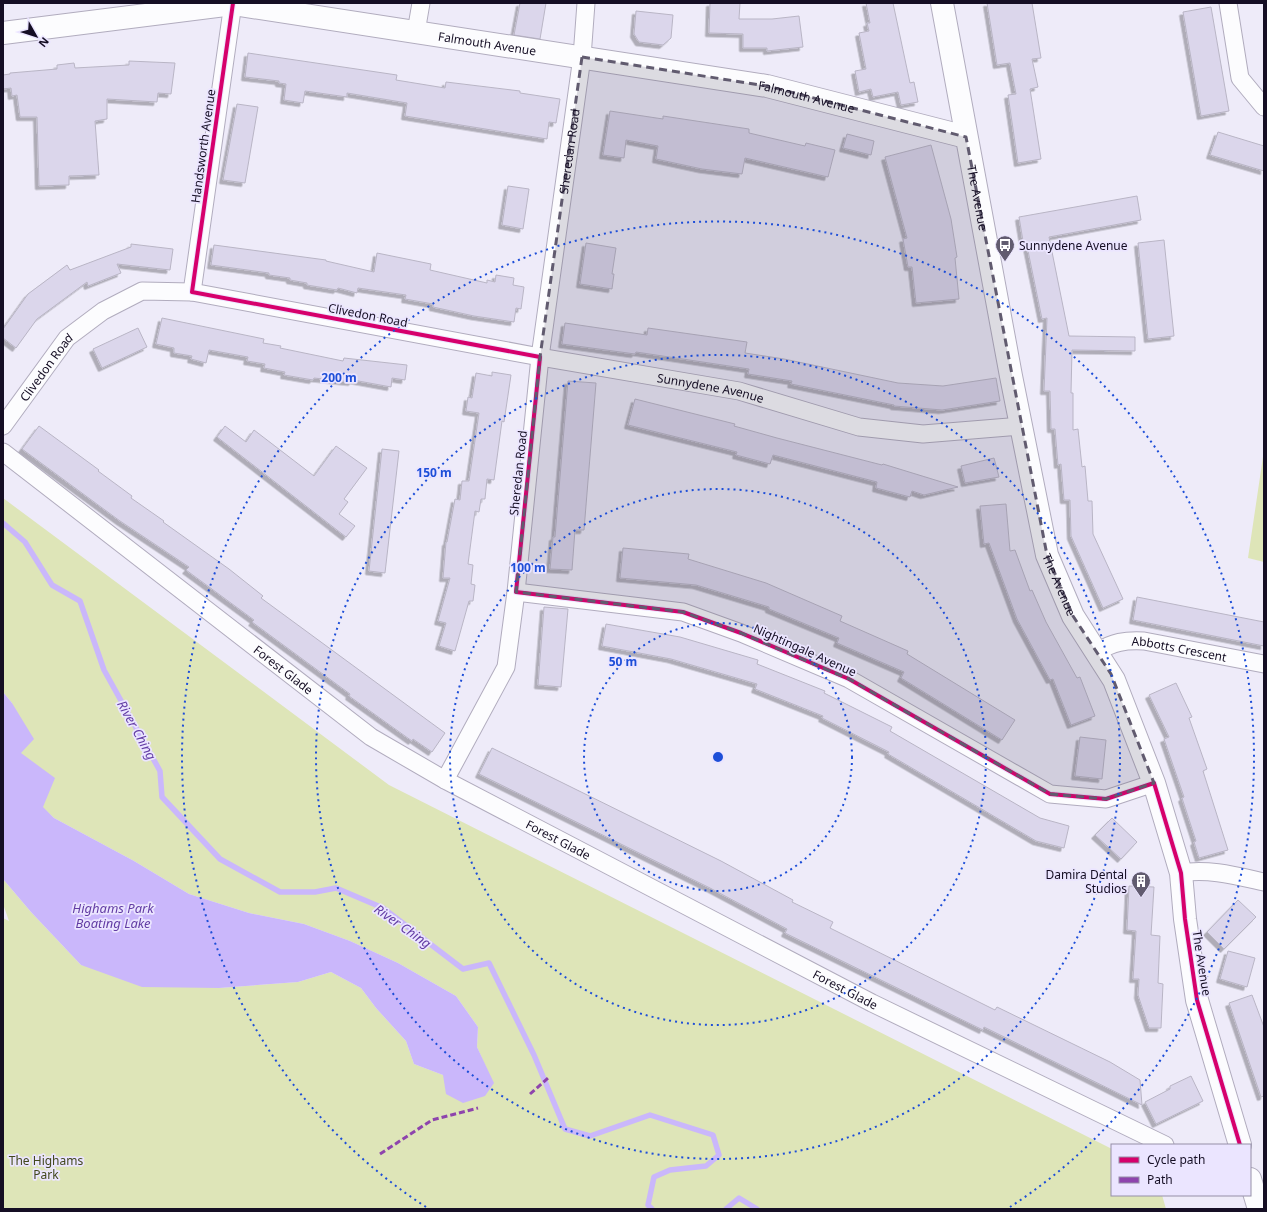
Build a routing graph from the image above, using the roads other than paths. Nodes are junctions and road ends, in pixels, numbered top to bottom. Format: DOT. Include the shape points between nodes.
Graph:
graph roads {
  1 [pos="421,3"];
  2 [pos="586,3"];
  3 [pos="942,3"];
  4 [pos="1228,3"];
  5 [pos="233,4"];
  6 [pos="416,32"];
  7 [pos="3,33"];
  8 [pos="582,57"];
  9 [pos="1264,107"];
  10 [pos="966,137"];
  11 [pos="192,292"];
  12 [pos="540,357"];
  13 [pos="3,426"];
  14 [pos="1021,426"];
  15 [pos="3,452"];
  16 [pos="516,592"];
  17 [pos="1097,652"];
  18 [pos="1264,664"];
  19 [pos="445,780"];
  20 [pos="1154,782"];
  21 [pos="1181,873"];
  22 [pos="1264,882"];
  23 [pos="1163,1144"];
  24 [pos="1240,1144"];
  25 [pos="1251,1183"];
  26 [pos="1259,1209"];
  1 -- 6 [label="street"];
  2 -- 8 [label="street, Sheredan Road"];
  3 -- 10 [label="street, The Avenue"];
  4 -- 9 [label="street" via="1240,78"];
  5 -- 6 [label="street, Falmouth Avenue"];
  5 -- 7 [label="street, Falmouth Avenue"];
  5 -- 11 [label="street, Handsworth Avenue"];
  6 -- 8 [label="street, Falmouth Avenue"];
  8 -- 10 [label="street, Falmouth Avenue" via="767,86"];
  8 -- 12 [label="street, Sheredan Road"];
  10 -- 14 [label="street, The Avenue"];
  11 -- 12 [label="street, Clivedon Road"];
  11 -- 13 [label="street, Clivedon Road" via="142,291 103,311 67,338"];
  12 -- 14 [label="street, Sunnydene Avenue" via="739,391 859,427 923,434"];
  12 -- 16 [label="street, Sheredan Road"];
  14 -- 17 [label="street, The Avenue" via="1048,555 1068,607"];
  15 -- 19 [label="street, Forest Glade" via="372,737"];
  16 -- 19 [label="street, Sheredan Road" via="506,667"];
  16 -- 20 [label="street, Nightingale Avenue" via="683,612 742,633 849,679 1050,794 1106,799"];
  17 -- 18 [label="street, Abbotts Crescent" via="1114,643 1127,640 1144,641"];
  17 -- 20 [label="street, The Avenue" via="1114,680"];
  19 -- 23 [label="street, Forest Glade" via="872,1002"];
  20 -- 21 [label="street, The Avenue"];
  21 -- 22 [label="street" via="1218,873"];
  21 -- 24 [label="street, The Avenue" via="1197,1000"];
  25 -- 26 [label="street"];
}
